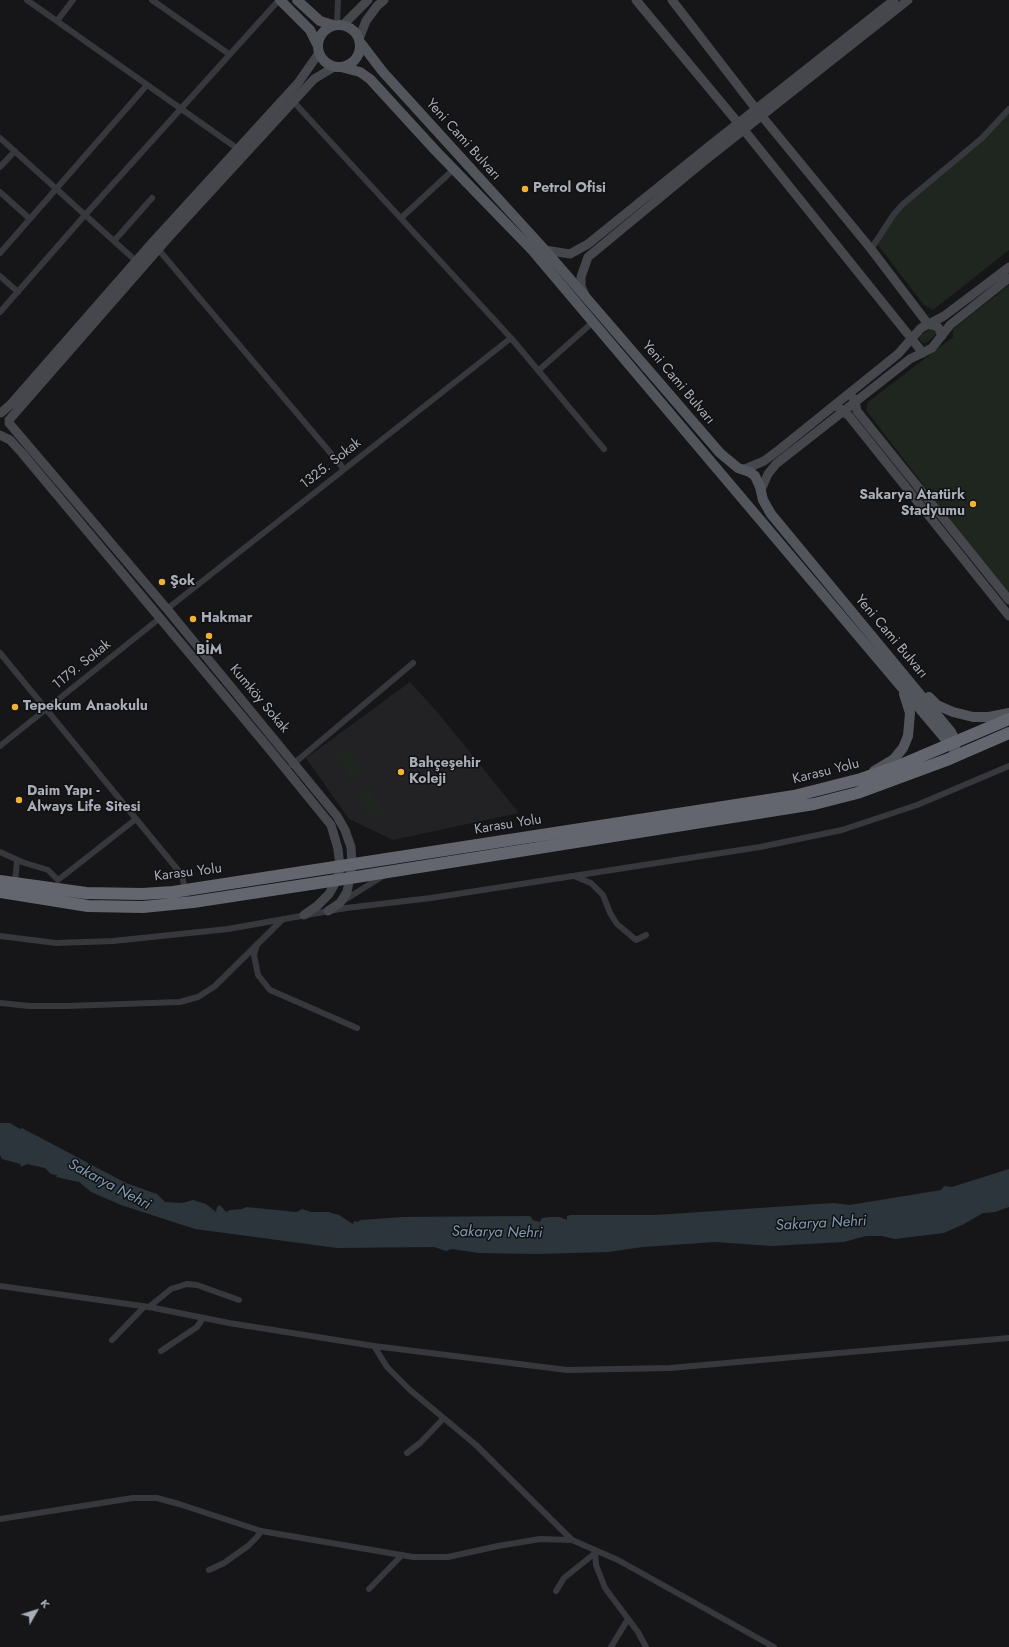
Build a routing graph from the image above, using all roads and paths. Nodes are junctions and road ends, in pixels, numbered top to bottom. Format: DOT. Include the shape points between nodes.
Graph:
graph roads {
  1 [pos="27,0"];
  2 [pos="73,0"];
  3 [pos="152,0"];
  4 [pos="279,0"];
  5 [pos="297,0"];
  6 [pos="338,0"];
  7 [pos="368,0"];
  8 [pos="384,0"];
  9 [pos="636,0"];
  10 [pos="672,0"];
  11 [pos="894,0"];
  12 [pos="908,0"];
  13 [pos="57,21"];
  14 [pos="338,25"];
  15 [pos="360,40"];
  16 [pos="318,49"];
  17 [pos="228,54"];
  18 [pos="338,67"];
  19 [pos="148,85"];
  20 [pos="290,98"];
  21 [pos="181,108"];
  22 [pos="1009,109"];
  23 [pos="759,112"];
  24 [pos="741,127"];
  25 [pos="0,138"];
  26 [pos="238,149"];
  27 [pos="15,152"];
  28 [pos="0,167"];
  29 [pos="453,170"];
  30 [pos="56,189"];
  31 [pos="0,192"];
  32 [pos="152,198"];
  33 [pos="85,215"];
  34 [pos="401,218"];
  35 [pos="30,219"];
  36 [pos="114,242"];
  37 [pos="1,249"];
  38 [pos="158,249"];
  39 [pos="871,249"];
  40 [pos="545,250"];
  41 [pos="136,261"];
  42 [pos="1009,267"];
  43 [pos="0,276"];
  44 [pos="1009,278"];
  45 [pos="18,292"];
  46 [pos="586,297"];
  47 [pos="0,312"];
  48 [pos="593,322"];
  49 [pos="928,324"];
  50 [pos="942,336"];
  51 [pos="511,338"];
  52 [pos="911,338"];
  53 [pos="923,353"];
  54 [pos="539,370"];
  55 [pos="849,394"];
  56 [pos="856,402"];
  57 [pos="836,404"];
  58 [pos="842,412"];
  59 [pos="0,413"];
  60 [pos="9,421"];
  61 [pos="0,434"];
  62 [pos="604,449"];
  63 [pos="344,469"];
  64 [pos="745,469"];
  65 [pos="761,490"];
  66 [pos="739,493"];
  67 [pos="1009,600"];
  68 [pos="167,609"];
  69 [pos="1009,616"];
  70 [pos="160,618"];
  71 [pos="0,653"];
  72 [pos="413,663"];
  73 [pos="906,676"];
  74 [pos="903,688"];
  75 [pos="46,710"];
  76 [pos="1009,713"];
  77 [pos="1009,720"];
  78 [pos="1009,733"];
  79 [pos="0,746"];
  80 [pos="952,749"];
  81 [pos="294,763"];
  82 [pos="1009,766"];
  83 [pos="286,769"];
  84 [pos="861,779"];
  85 [pos="136,819"];
  86 [pos="0,852"];
  87 [pos="17,860"];
  88 [pos="352,865"];
  89 [pos="340,867"];
  90 [pos="394,871"];
  91 [pos="572,875"];
  92 [pos="350,878"];
  93 [pos="337,880"];
  94 [pos="0,881"];
  95 [pos="15,883"];
  96 [pos="60,884"];
  97 [pos="185,890"];
  98 [pos="0,892"];
  99 [pos="340,903"];
  100 [pos="328,911"];
  101 [pos="304,915"];
  102 [pos="283,919"];
  103 [pos="646,935"];
  104 [pos="0,936"];
  105 [pos="258,943"];
  106 [pos="0,1003"];
  107 [pos="357,1028"];
  108 [pos="0,1286"];
  109 [pos="239,1300"];
  110 [pos="147,1307"];
  111 [pos="203,1318"];
  112 [pos="1009,1338"];
  113 [pos="112,1340"];
  114 [pos="374,1346"];
  115 [pos="161,1352"];
  116 [pos="443,1418"];
  117 [pos="407,1453"];
  118 [pos="0,1519"];
  119 [pos="261,1531"];
  120 [pos="572,1540"];
  121 [pos="595,1552"];
  122 [pos="402,1555"];
  123 [pos="208,1570"];
  124 [pos="369,1589"];
  125 [pos="556,1591"];
  126 [pos="628,1620"];
  127 [pos="611,1647"];
  128 [pos="646,1647"];
  129 [pos="774,1647"];
  1 -- 13 [label="street"];
  2 -- 13 [label="street"];
  3 -- 17 [label="street"];
  4 -- 16 [label="main road" via="310,30"];
  4 -- 17 [label="street"];
  5 -- 14 [label="main road" via="320,21"];
  6 -- 14 [label="street"];
  7 -- 14 [label="street"];
  8 -- 15 [label="street" via="366,21"];
  9 -- 24 [label="street"];
  10 -- 23 [label="street"];
  11 -- 23 [label="street"];
  12 -- 23 [label="street"];
  13 -- 19 [label="street"];
  14 -- 15 [label="main road" via="353,30"];
  14 -- 16 [label="main road" via="322,33"];
  15 -- 18 [label="main road" via="358,56 348,66"];
  15 -- 40 [label="main road, Yeni Cami Bulvarı" via="384,72"];
  16 -- 18 [label="main road" via="322,59"];
  16 -- 20 [label="street" via="311,66"];
  17 -- 21 [label="street"];
  18 -- 20 [label="street" via="314,79"];
  18 -- 29 [label="main road, Yeni Cami Bulvarı" via="360,72 370,79"];
  19 -- 21 [label="street"];
  19 -- 30 [label="street"];
  20 -- 26 [label="street"];
  20 -- 34 [label="street"];
  20 -- 38 [label="street"];
  21 -- 26 [label="street"];
  21 -- 33 [label="street"];
  22 -- 39 [label="street" via="982,138 903,204"];
  23 -- 24 [label="street"];
  23 -- 39 [label="street"];
  24 -- 40 [label="street" via="578,252 563,254"];
  24 -- 46 [label="street" via="588,258 581,277 581,286"];
  24 -- 52 [label="street"];
  25 -- 27 [label="street"];
  26 -- 41 [label="street"];
  27 -- 28 [label="street"];
  27 -- 30 [label="street"];
  29 -- 34 [label="street"];
  29 -- 48 [label="main road, Yeni Cami Bulvarı" via="532,250"];
  30 -- 33 [label="street"];
  30 -- 35 [label="street"];
  31 -- 35 [label="street"];
  32 -- 36 [label="street"];
  33 -- 36 [label="street"];
  33 -- 45 [label="street"];
  34 -- 51 [label="street"];
  35 -- 37 [label="street"];
  36 -- 41 [label="street"];
  38 -- 60 [label="street"];
  38 -- 63 [label="street"];
  39 -- 49 [label="street"];
  40 -- 46 [label="main road, Yeni Cami Bulvarı"];
  41 -- 59 [label="street"];
  42 -- 49 [label="street" via="944,316"];
  43 -- 45 [label="street"];
  44 -- 50 [label="street" via="962,314"];
  45 -- 47 [label="street"];
  46 -- 64 [label="main road, Yeni Cami Bulvarı" via="720,453 738,468"];
  48 -- 54 [label="street"];
  48 -- 66 [label="main road, Yeni Cami Bulvarı"];
  49 -- 50 [label="street" via="938,327"];
  49 -- 52 [label="street"];
  50 -- 53 [label="street" via="932,348"];
  51 -- 54 [label="street"];
  51 -- 63 [label="street, 1325. Sokak"];
  52 -- 53 [label="street"];
  52 -- 55 [label="street" via="898,354"];
  53 -- 56 [label="street" via="910,359"];
  54 -- 62 [label="street"];
  55 -- 56 [label="street"];
  55 -- 57 [label="street"];
  56 -- 58 [label="street"];
  56 -- 67 [label="street" via="857,411"];
  57 -- 58 [label="street"];
  57 -- 64 [label="street" via="764,461"];
  58 -- 65 [label="street" via="776,464"];
  58 -- 69 [label="street" via="849,416"];
  59 -- 60 [label="street, Kumköy Sokak" via="7,416"];
  60 -- 61 [label="street" via="7,429"];
  60 -- 68 [label="street, Kumköy Sokak"];
  61 -- 70 [label="street, Kumköy Sokak" via="22,453"];
  63 -- 68 [label="street, 1325. Sokak"];
  64 -- 65 [label="main road, Yeni Cami Bulvarı" via="755,476"];
  64 -- 66 [label="main road" via="734,474 732,483"];
  65 -- 66 [label="main road" via="753,496"];
  65 -- 73 [label="main road, Yeni Cami Bulvarı" via="771,514"];
  66 -- 74 [label="main road, Yeni Cami Bulvarı"];
  68 -- 81 [label="street, Kumköy Sokak"];
  70 -- 75 [label="street, 1179. Sokak"];
  70 -- 83 [label="street, Kumköy Sokak"];
  71 -- 75 [label="street"];
  72 -- 81 [label="street"];
  73 -- 76 [label="main road" via="937,704 953,712 972,717"];
  73 -- 80 [label="main road, Yeni Cami Bulvarı" via="951,732"];
  74 -- 80 [label="main road, Yeni Cami Bulvarı"];
  74 -- 84 [label="main road" via="910,713 906,742 894,759"];
  75 -- 79 [label="street, 1179. Sokak"];
  75 -- 85 [label="street"];
  77 -- 80 [label="highway, Karasu Yolu"];
  78 -- 80 [label="highway, Karasu Yolu" via="972,751"];
  80 -- 84 [label="highway, Karasu Yolu"];
  80 -- 90 [label="highway" via="857,793 814,804"];
  81 -- 83 [label="street"];
  81 -- 88 [label="street, Kumköy Sokak" via="337,816 345,830 351,847"];
  82 -- 91 [label="street" via="917,805 842,830 760,847"];
  83 -- 89 [label="street, Kumköy Sokak" via="331,825"];
  84 -- 88 [label="highway, Karasu Yolu" via="749,804"];
  85 -- 96 [label="street" via="67,873"];
  85 -- 97 [label="street" via="182,875"];
  86 -- 87 [label="street"];
  87 -- 95 [label="street"];
  87 -- 96 [label="street" via="48,870"];
  88 -- 89 [label="highway, Karasu Yolu"];
  88 -- 92 [label="street, Kumköy Sokak"];
  89 -- 93 [label="street, Kumköy Sokak"];
  89 -- 97 [label="highway, Karasu Yolu"];
  90 -- 92 [label="highway"];
  90 -- 99 [label="street"];
  91 -- 100 [label="street" via="432,898"];
  91 -- 103 [label="street" via="591,883 603,895 617,924 636,940"];
  92 -- 93 [label="highway"];
  92 -- 99 [label="street, Kumköy Sokak" via="347,892"];
  93 -- 98 [label="highway" via="143,907 88,906"];
  93 -- 101 [label="street" via="321,902"];
  94 -- 95 [label="highway, Karasu Yolu"];
  95 -- 96 [label="highway, Karasu Yolu"];
  96 -- 97 [label="highway, Karasu Yolu" via="86,893 142,894"];
  99 -- 100 [label="street"];
  100 -- 101 [label="street"];
  101 -- 102 [label="street"];
  102 -- 104 [label="street" via="228,929 112,941 56,943"];
  102 -- 105 [label="street"];
  105 -- 106 [label="street" via="215,986 198,997 180,1002 44,1006"];
  105 -- 107 [label="street" via="254,955 258,975 270,990"];
  108 -- 110 [label="street"];
  109 -- 110 [label="street" via="187,1284 171,1289"];
  110 -- 111 [label="street"];
  110 -- 113 [label="street"];
  111 -- 114 [label="street"];
  111 -- 115 [label="street" via="197,1327"];
  112 -- 114 [label="street" via="670,1368 568,1370"];
  114 -- 116 [label="street" via="387,1367"];
  116 -- 117 [label="street"];
  116 -- 120 [label="street" via="476,1445"];
  118 -- 119 [label="street" via="133,1498 157,1498"];
  119 -- 122 [label="street"];
  119 -- 123 [label="street" via="248,1546 224,1563"];
  120 -- 121 [label="street"];
  120 -- 122 [label="street" via="540,1539 448,1557"];
  121 -- 125 [label="street" via="564,1578"];
  121 -- 126 [label="street" via="596,1565 604,1588"];
  121 -- 129 [label="street" via="624,1564"];
  122 -- 124 [label="street"];
  126 -- 127 [label="street"];
  126 -- 128 [label="street"];
}
